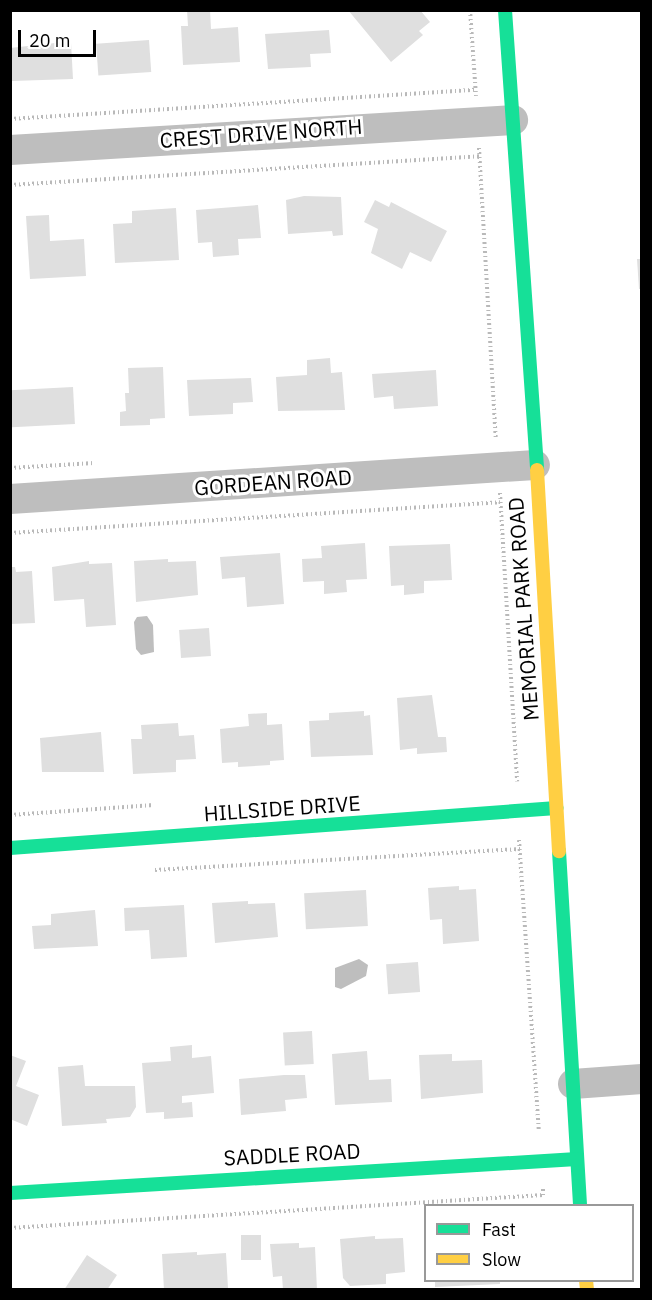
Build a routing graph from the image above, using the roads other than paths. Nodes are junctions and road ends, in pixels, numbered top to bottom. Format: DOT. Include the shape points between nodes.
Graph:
graph roads {
  1 [pos="505,10"];
  2 [pos="513,120"];
  3 [pos="10,150"];
  4 [pos="535,465"];
  5 [pos="10,499"];
  6 [pos="556,808"];
  7 [pos="10,848"];
  8 [pos="642,1079"];
  9 [pos="573,1084"];
  10 [pos="577,1159"];
  11 [pos="10,1193"];
  12 [pos="580,1204"];
  1 -- 2 [label="street, MEMORIAL PARK ROAD"];
  2 -- 3 [label="street, CREST DRIVE NORTH"];
  2 -- 4 [label="street, MEMORIAL PARK ROAD"];
  4 -- 5 [label="street, GORDEAN ROAD"];
  4 -- 6 [label="street, MEMORIAL PARK ROAD"];
  6 -- 7 [label="street, HILLSIDE DRIVE"];
  6 -- 9 [label="street, MEMORIAL PARK ROAD"];
  8 -- 9 [label="street"];
  9 -- 10 [label="street, MEMORIAL PARK ROAD"];
  10 -- 11 [label="street, SADDLE ROAD"];
  10 -- 12 [label="street, MEMORIAL PARK ROAD"];
}
